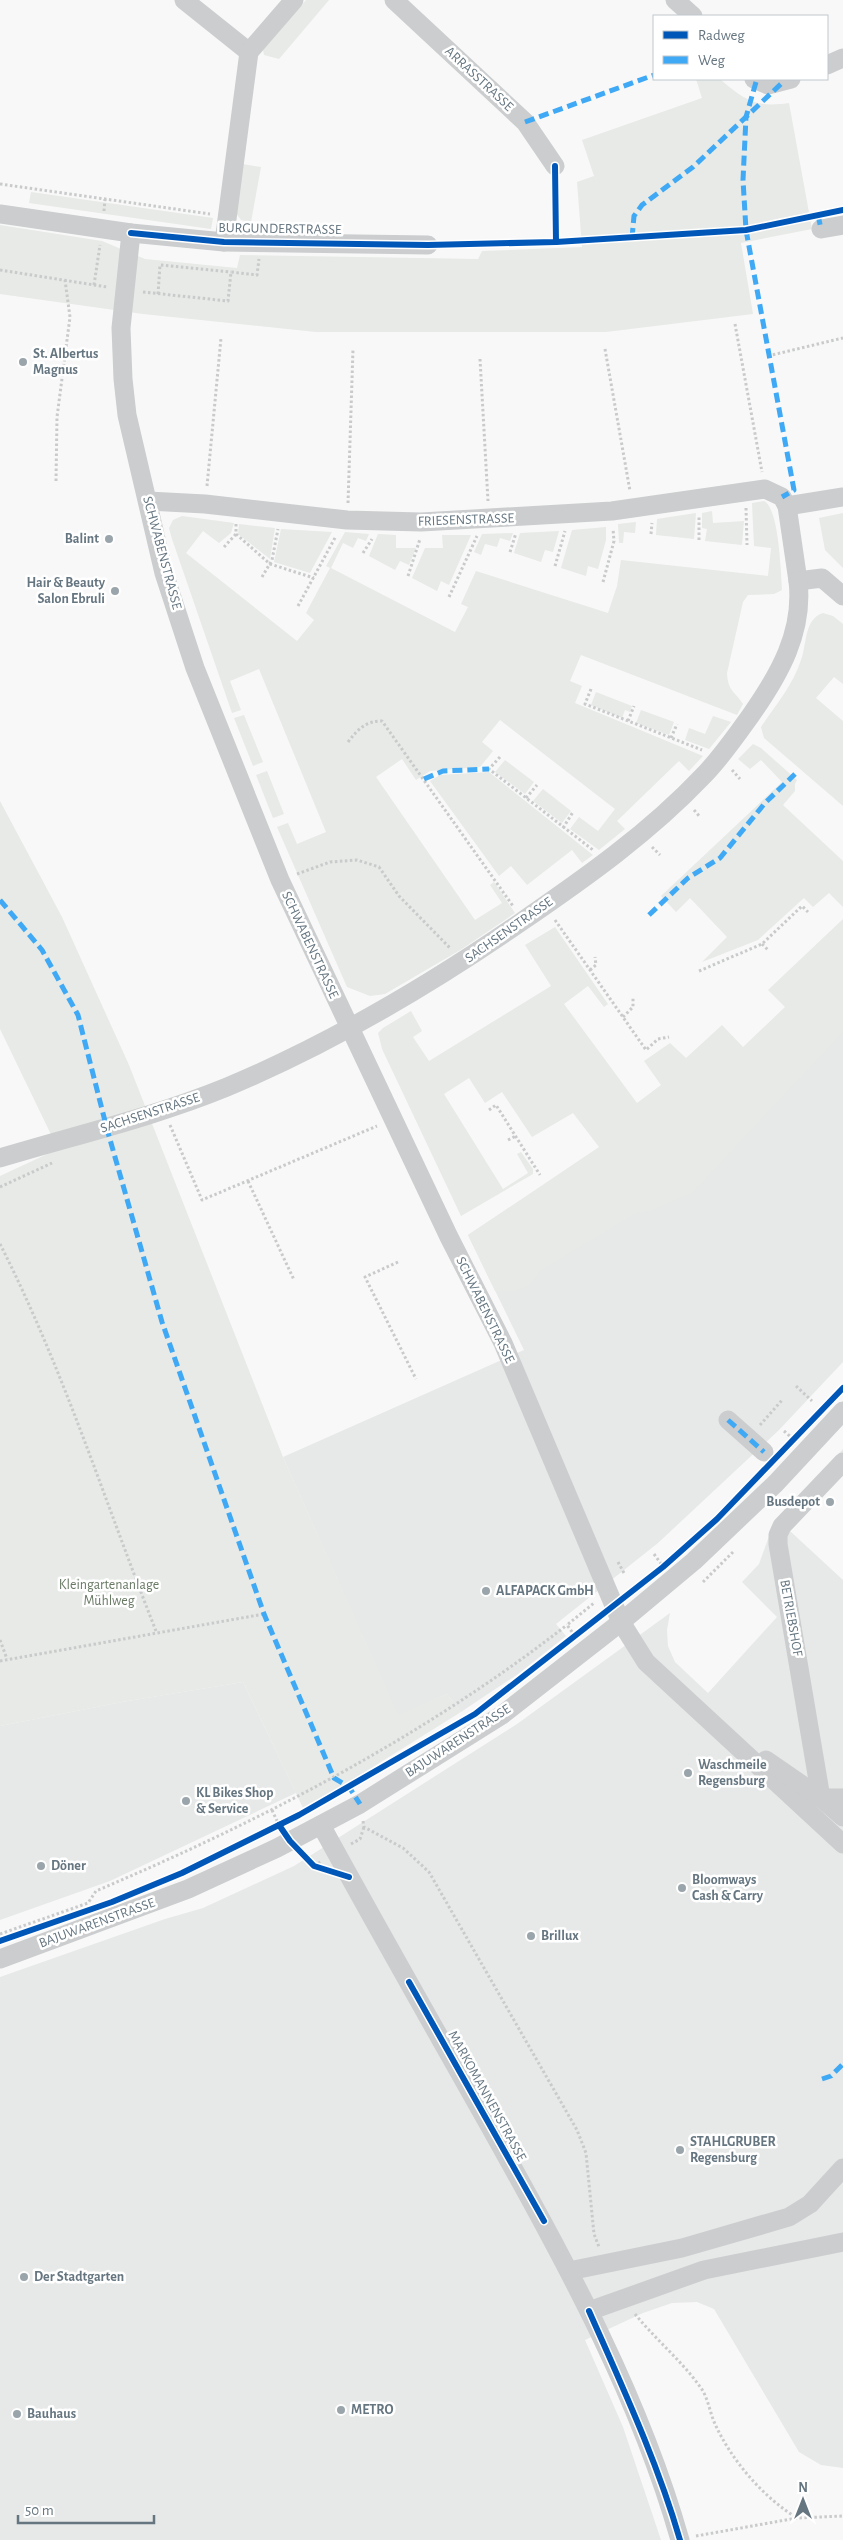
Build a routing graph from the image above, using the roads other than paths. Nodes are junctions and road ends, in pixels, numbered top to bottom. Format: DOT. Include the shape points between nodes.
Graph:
graph roads {
  1 [pos="184,0"];
  2 [pos="294,0"];
  3 [pos="394,0"];
  4 [pos="675,0"];
  5 [pos="691,15"];
  6 [pos="249,52"];
  7 [pos="843,58"];
  8 [pos="828,65"];
  9 [pos="756,80"];
  10 [pos="787,80"];
  11 [pos="555,166"];
  12 [pos="0,214"];
  13 [pos="843,225"];
  14 [pos="821,229"];
  15 [pos="131,234"];
  16 [pos="224,242"];
  17 [pos="428,245"];
  18 [pos="843,497"];
  19 [pos="778,498"];
  20 [pos="148,501"];
  21 [pos="798,581"];
  22 [pos="843,596"];
  23 [pos="350,1029"];
  24 [pos="0,1158"];
  25 [pos="843,1411"];
  26 [pos="728,1420"];
  27 [pos="764,1452"];
  28 [pos="843,1462"];
  29 [pos="621,1622"];
  30 [pos="708,1720"];
  31 [pos="821,1798"];
  32 [pos="843,1798"];
  33 [pos="843,1817"];
  34 [pos="321,1825"];
  35 [pos="843,1844"];
  36 [pos="0,1958"];
  37 [pos="843,2168"];
  38 [pos="843,2242"];
  39 [pos="569,2271"];
  40 [pos="589,2311"];
  41 [pos="680,2540"];
  1 -- 6 [label="street"];
  2 -- 6 [label="street"];
  3 -- 11 [label="street, ARRASSTRASSE" via="525,122"];
  4 -- 5 [label="street"];
  6 -- 16 [label="street"];
  7 -- 8 [label="street"];
  9 -- 10 [label="street" via="768,85"];
  12 -- 15 [label="street, BURGUNDERSTRASSE"];
  13 -- 14 [label="street"];
  15 -- 16 [label="street, BURGUNDERSTRASSE"];
  15 -- 20 [label="street, SCHWABENSTRASSE" via="121,328 123,379 127,416"];
  16 -- 17 [label="street, BURGUNDERSTRASSE"];
  18 -- 19 [label="street, FRIESENSTRASSE"];
  19 -- 20 [label="street, FRIESENSTRASSE" via="746,492 569,515 421,522 348,520"];
  19 -- 21 [label="street, SACHSENSTRASSE"];
  20 -- 23 [label="street, SCHWABENSTRASSE" via="164,573 196,668 280,880"];
  21 -- 22 [label="street" via="822,578"];
  21 -- 23 [label="street, SACHSENSTRASSE" via="799,595 788,652 776,679 720,757 682,797 604,863 545,906 464,962"];
  23 -- 24 [label="street, SACHSENSTRASSE" via="227,1087 164,1111"];
  23 -- 29 [label="street, SCHWABENSTRASSE" via="503,1343"];
  25 -- 29 [label="street, BAJUWARENSTRASSE" via="776,1483 708,1548"];
  26 -- 27 [label="street"];
  28 -- 31 [label="street, BETRIEBSHOF" via="782,1526 778,1535"];
  29 -- 30 [label="street" via="646,1662"];
  29 -- 34 [label="street, BAJUWARENSTRASSE" via="502,1715"];
  30 -- 31 [label="street"];
  30 -- 35 [label="street"];
  31 -- 32 [label="street"];
  31 -- 33 [label="street"];
  34 -- 36 [label="street, BAJUWARENSTRASSE" via="188,1889"];
  34 -- 39 [label="street, MARKOMANNENSTRASSE"];
  37 -- 39 [label="street" via="810,2204 789,2216 682,2248"];
  38 -- 40 [label="street" via="704,2270"];
  39 -- 40 [label="street, MARKOMANNENSTRASSE"];
  40 -- 41 [label="street, MARKOMANNENSTRASSE" via="636,2417 667,2496"];
}
